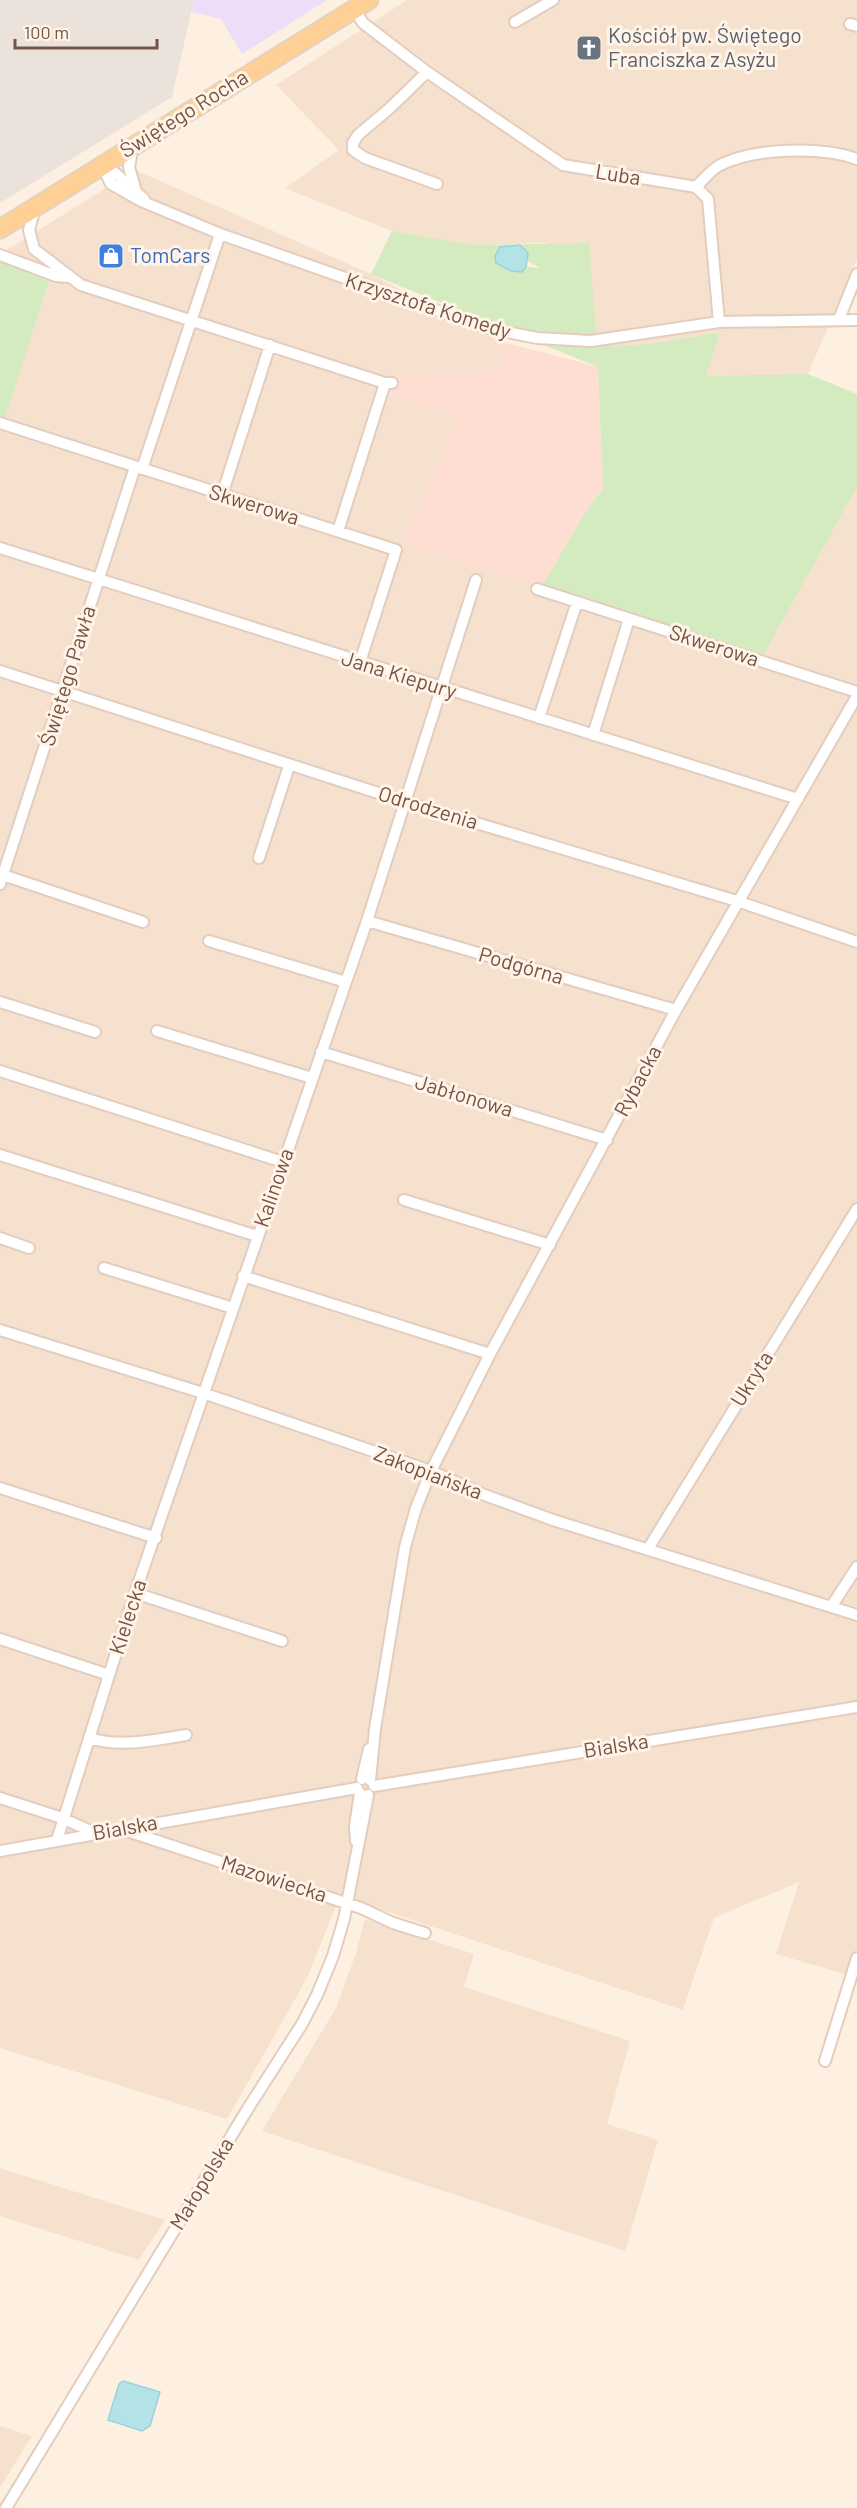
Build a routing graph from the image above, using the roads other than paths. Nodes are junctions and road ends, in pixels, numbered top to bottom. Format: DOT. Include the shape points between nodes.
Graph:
graph roads {
  1 [pos="553,0"];
  2 [pos="362,5"];
  3 [pos="515,22"];
  4 [pos="428,72"];
  5 [pos="133,146"];
  6 [pos="857,159"];
  7 [pos="98,168"];
  8 [pos="111,184"];
  9 [pos="437,184"];
  10 [pos="696,187"];
  11 [pos="138,194"];
  12 [pos="153,207"];
  13 [pos="35,208"];
  14 [pos="0,229"];
  15 [pos="220,234"];
  16 [pos="0,255"];
  17 [pos="857,274"];
  18 [pos="70,277"];
  19 [pos="839,319"];
  20 [pos="190,320"];
  21 [pos="857,320"];
  22 [pos="719,322"];
  23 [pos="270,345"];
  24 [pos="0,423"];
  25 [pos="139,468"];
  26 [pos="222,495"];
  27 [pos="338,531"];
  28 [pos="0,548"];
  29 [pos="97,580"];
  30 [pos="476,580"];
  31 [pos="537,590"];
  32 [pos="577,602"];
  33 [pos="629,619"];
  34 [pos="360,662"];
  35 [pos="0,671"];
  36 [pos="442,688"];
  37 [pos="64,692"];
  38 [pos="857,694"];
  39 [pos="539,718"];
  40 [pos="592,735"];
  41 [pos="290,766"];
  42 [pos="798,799"];
  43 [pos="406,802"];
  44 [pos="259,858"];
  45 [pos="2,879"];
  46 [pos="737,901"];
  47 [pos="143,921"];
  48 [pos="367,921"];
  49 [pos="209,941"];
  50 [pos="857,942"];
  51 [pos="346,982"];
  52 [pos="0,1002"];
  53 [pos="676,1010"];
  54 [pos="157,1031"];
  55 [pos="95,1032"];
  56 [pos="321,1052"];
  57 [pos="0,1071"];
  58 [pos="312,1078"];
  59 [pos="607,1140"];
  60 [pos="0,1155"];
  61 [pos="283,1162"];
  62 [pos="405,1200"];
  63 [pos="857,1209"];
  64 [pos="257,1236"];
  65 [pos="0,1238"];
  66 [pos="550,1245"];
  67 [pos="29,1248"];
  68 [pos="104,1268"];
  69 [pos="243,1276"];
  70 [pos="233,1308"];
  71 [pos="0,1330"];
  72 [pos="490,1354"];
  73 [pos="203,1394"];
  74 [pos="431,1471"];
  75 [pos="0,1488"];
  76 [pos="156,1538"];
  77 [pos="648,1549"];
  78 [pos="857,1567"];
  79 [pos="135,1593"];
  80 [pos="831,1607"];
  81 [pos="857,1615"];
  82 [pos="0,1640"];
  83 [pos="282,1641"];
  84 [pos="110,1676"];
  85 [pos="857,1707"];
  86 [pos="186,1735"];
  87 [pos="89,1738"];
  88 [pos="365,1787"];
  89 [pos="0,1798"];
  90 [pos="62,1818"];
  91 [pos="121,1829"];
  92 [pos="95,1834"];
  93 [pos="57,1840"];
  94 [pos="0,1851"];
  95 [pos="347,1904"];
  96 [pos="425,1933"];
  97 [pos="857,1958"];
  98 [pos="825,2061"];
  99 [pos="6,2508"];
  1 -- 3 [label="street"];
  2 -- 4 [label="street, Luba" via="363,23"];
  2 -- 5 [label="main road, Świętego Rocha"];
  4 -- 9 [label="street" via="352,143 353,150 365,158"];
  4 -- 10 [label="street, Luba" via="563,165"];
  5 -- 7 [label="main road, Świętego Rocha"];
  5 -- 11 [label="street" via="129,173"];
  6 -- 10 [label="street" via="826,151 739,157 718,166"];
  7 -- 8 [label="street, Krzysztofa Komedy"];
  7 -- 8 [label="street"];
  7 -- 11 [label="street, Krzysztofa Komedy"];
  7 -- 13 [label="main road, Świętego Rocha"];
  8 -- 12 [label="street, Krzysztofa Komedy"];
  10 -- 22 [label="street" via="708,199"];
  11 -- 12 [label="street, Krzysztofa Komedy"];
  12 -- 15 [label="street, Krzysztofa Komedy"];
  13 -- 14 [label="main road, Świętego Rocha"];
  13 -- 18 [label="street" via="29,230 34,249"];
  15 -- 20 [label="street, Świętego Pawła"];
  15 -- 22 [label="street, Krzysztofa Komedy" via="510,335 591,341"];
  16 -- 18 [label="street" via="56,276"];
  17 -- 19 [label="street"];
  18 -- 20 [label="street" via="81,285"];
  19 -- 21 [label="street, Krzysztofa Komedy"];
  19 -- 22 [label="street, Krzysztofa Komedy"];
  20 -- 23 [label="street"];
  20 -- 25 [label="street, Świętego Pawła"];
  23 -- 26 [label="street"];
  23 -- 27 [label="street" via="389,383"];
  24 -- 25 [label="street, Skwerowa"];
  25 -- 26 [label="street, Skwerowa"];
  25 -- 29 [label="street, Świętego Pawła"];
  26 -- 27 [label="street, Skwerowa"];
  27 -- 34 [label="street, Skwerowa" via="396,550"];
  28 -- 29 [label="street, Jana Kiepury"];
  29 -- 34 [label="street, Jana Kiepury"];
  29 -- 37 [label="street, Świętego Pawła"];
  30 -- 36 [label="street, Kalinowa"];
  31 -- 32 [label="street, Skwerowa"];
  32 -- 33 [label="street, Skwerowa"];
  32 -- 39 [label="street"];
  33 -- 38 [label="street, Skwerowa"];
  33 -- 40 [label="street"];
  34 -- 36 [label="street, Jana Kiepury"];
  35 -- 37 [label="street, Odrodzenia"];
  36 -- 39 [label="street, Jana Kiepury"];
  36 -- 43 [label="street, Kalinowa"];
  37 -- 41 [label="street, Odrodzenia"];
  37 -- 45 [label="street, Świętego Pawła"];
  38 -- 42 [label="street, Rybacka"];
  39 -- 40 [label="street, Jana Kiepury"];
  40 -- 42 [label="street, Jana Kiepury"];
  41 -- 43 [label="street, Odrodzenia"];
  41 -- 44 [label="street"];
  42 -- 46 [label="street, Rybacka"];
  43 -- 46 [label="street, Odrodzenia"];
  43 -- 48 [label="street, Kalinowa"];
  45 -- 47 [label="street"];
  46 -- 50 [label="street, Odrodzenia"];
  46 -- 53 [label="street, Rybacka"];
  48 -- 51 [label="street, Kalinowa"];
  48 -- 53 [label="street, Podgórna"];
  49 -- 51 [label="street"];
  51 -- 56 [label="street, Kalinowa"];
  52 -- 55 [label="street"];
  53 -- 59 [label="street, Rybacka"];
  54 -- 58 [label="street"];
  56 -- 58 [label="street, Kalinowa"];
  56 -- 59 [label="street, Jabłonowa"];
  57 -- 61 [label="street"];
  58 -- 61 [label="street, Kalinowa"];
  59 -- 66 [label="street, Rybacka"];
  60 -- 64 [label="street"];
  61 -- 64 [label="street, Kalinowa"];
  62 -- 66 [label="street"];
  63 -- 77 [label="street, Ukryta"];
  64 -- 69 [label="street, Kalinowa"];
  65 -- 67 [label="street"];
  66 -- 72 [label="street, Rybacka"];
  68 -- 70 [label="street"];
  69 -- 70 [label="street, Kalinowa"];
  69 -- 72 [label="street"];
  70 -- 73 [label="street, Kalinowa"];
  71 -- 73 [label="street, Zakopiańska"];
  72 -- 74 [label="street, Rybacka"];
  73 -- 74 [label="street, Zakopiańska"];
  73 -- 76 [label="street, Kielecka"];
  74 -- 77 [label="street, Zakopiańska" via="553,1520"];
  74 -- 88 [label="street, Małopolska" via="405,1547"];
  75 -- 76 [label="street"];
  76 -- 79 [label="street, Kielecka"];
  77 -- 80 [label="street, Zakopiańska"];
  78 -- 80 [label="street"];
  79 -- 83 [label="street"];
  79 -- 84 [label="street, Kielecka"];
  80 -- 81 [label="street, Zakopiańska"];
  82 -- 84 [label="street"];
  84 -- 87 [label="street, Kielecka"];
  85 -- 88 [label="street, Bialska"];
  86 -- 87 [label="street" via="124,1744"];
  87 -- 90 [label="street, Kielecka"];
  88 -- 91 [label="street, Bialska"];
  88 -- 95 [label="street, Małopolska" via="365,1817"];
  89 -- 90 [label="street"];
  90 -- 92 [label="street"];
  90 -- 93 [label="street, Kielecka"];
  91 -- 92 [label="street, Bialska"];
  91 -- 95 [label="street, Mazowiecka"];
  92 -- 93 [label="street, Bialska"];
  93 -- 94 [label="street, Bialska"];
  95 -- 96 [label="street, Mazowiecka"];
  95 -- 99 [label="street, Małopolska" via="333,1956 302,2024"];
  97 -- 98 [label="street"];
}
